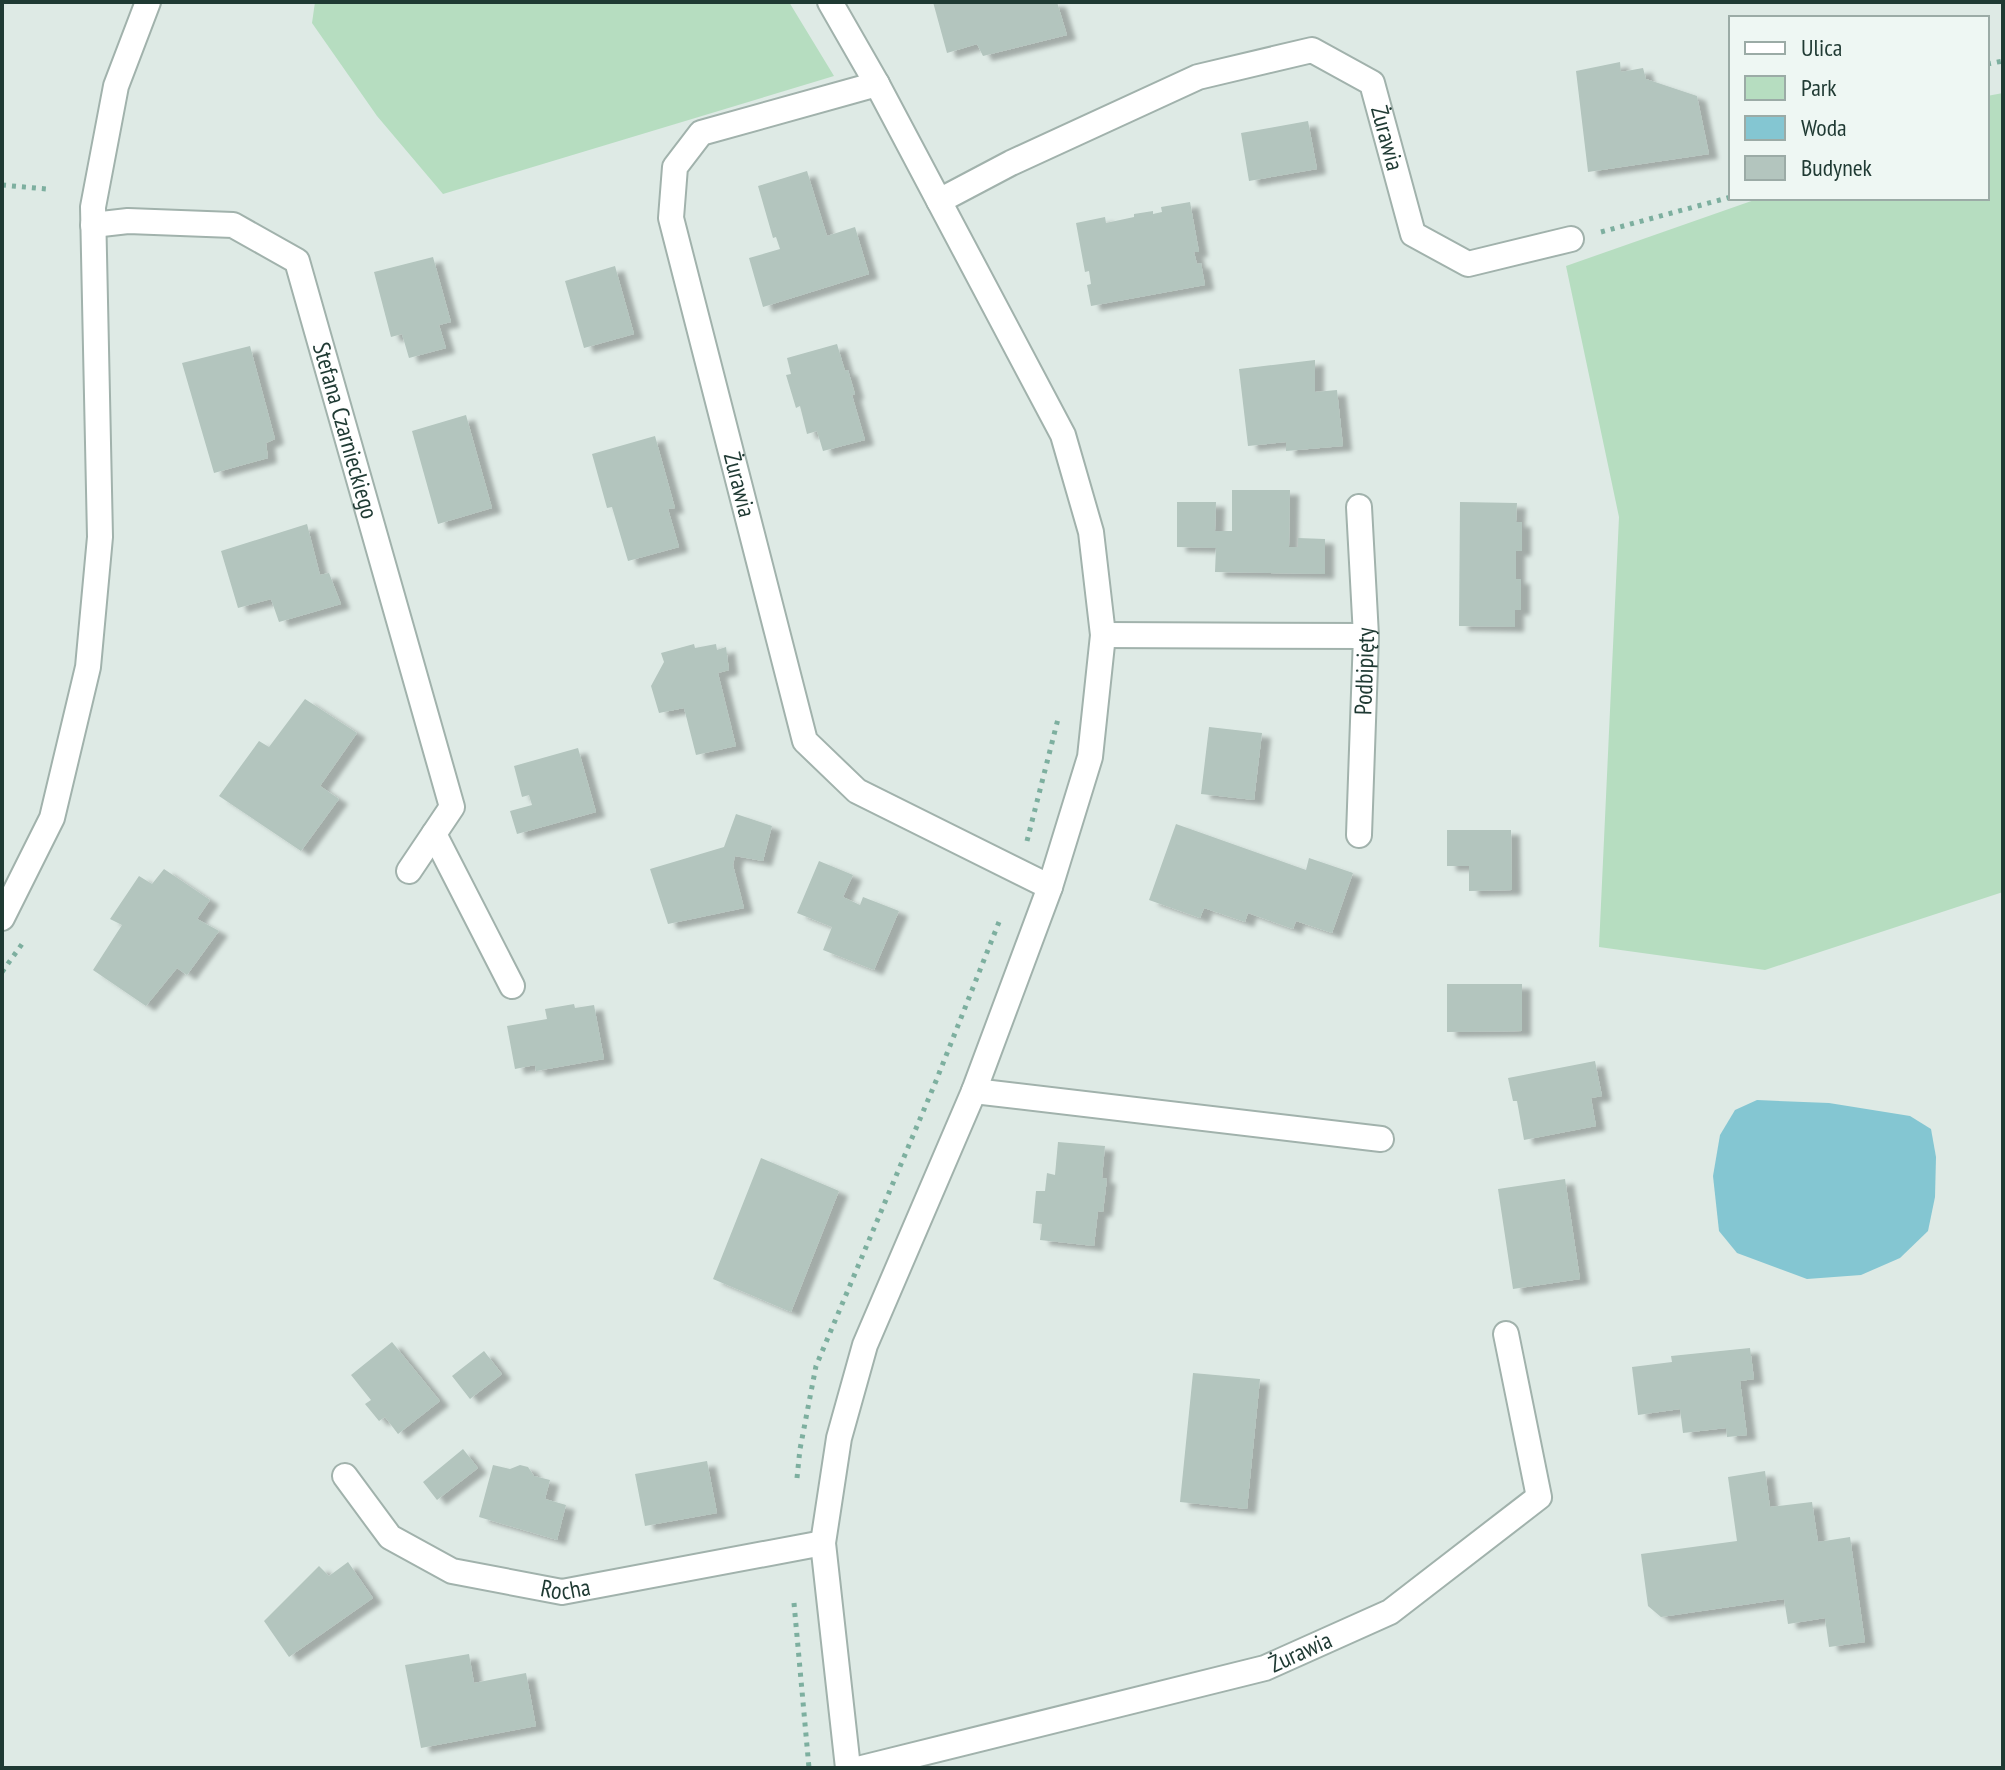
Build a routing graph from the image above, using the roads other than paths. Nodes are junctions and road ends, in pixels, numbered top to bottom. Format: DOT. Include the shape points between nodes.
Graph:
graph roads {
  1 [pos="148,2"];
  2 [pos="830,2"];
  3 [pos="877,84"];
  4 [pos="939,201"];
  5 [pos="93,225"];
  6 [pos="1571,239"];
  7 [pos="1359,507"];
  8 [pos="1103,635"];
  9 [pos="1366,636"];
  10 [pos="434,834"];
  11 [pos="1359,835"];
  12 [pos="409,871"];
  13 [pos="1050,887"];
  14 [pos="2,918"];
  15 [pos="512,986"];
  16 [pos="974,1091"];
  17 [pos="1381,1139"];
  18 [pos="1506,1334"];
  19 [pos="345,1476"];
  20 [pos="823,1543"];
  21 [pos="848,1768"];
  22 [pos="862,1768"];
  1 -- 5 [label="street" via="116,86"];
  2 -- 3 [label="street"];
  3 -- 4 [label="street"];
  3 -- 13 [label="street, Żurawia" via="701,133 675,167 671,218 805,741 857,791"];
  4 -- 6 [label="street, Żurawia" via="1198,77 1312,50 1372,83 1413,234 1468,264"];
  4 -- 8 [label="street" via="1063,435 1091,532"];
  5 -- 10 [label="street, Stefana Czarnieckiego" via="233,225 297,261 452,807"];
  5 -- 14 [label="street" via="100,537 88,667 52,818"];
  7 -- 9 [label="street, Podbipięty"];
  8 -- 9 [label="street"];
  8 -- 13 [label="street" via="1090,757"];
  9 -- 11 [label="street, Podbipięty"];
  10 -- 12 [label="street"];
  10 -- 15 [label="street"];
  13 -- 16 [label="street"];
  16 -- 17 [label="street"];
  16 -- 20 [label="street" via="865,1345 839,1438"];
  18 -- 22 [label="street, Żurawia" via="1539,1497 1390,1612 1265,1668"];
  19 -- 20 [label="street, Rocha" via="390,1537 452,1571 562,1592"];
  20 -- 21 [label="street"];
}
